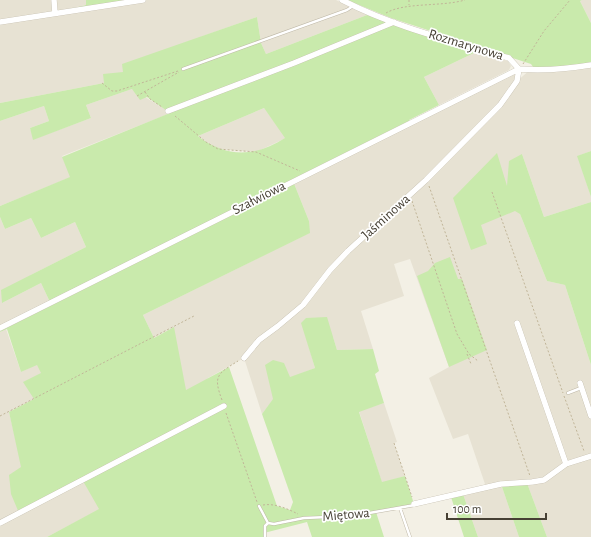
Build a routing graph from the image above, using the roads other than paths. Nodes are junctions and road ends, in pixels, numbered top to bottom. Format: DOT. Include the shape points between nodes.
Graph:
graph roads {
  1 [pos="54,0"];
  2 [pos="143,0"];
  3 [pos="342,0"];
  4 [pos="353,6"];
  5 [pos="55,13"];
  6 [pos="0,22"];
  7 [pos="394,22"];
  8 [pos="591,65"];
  9 [pos="183,69"];
  10 [pos="519,69"];
  11 [pos="168,111"];
  12 [pos="517,323"];
  13 [pos="0,328"];
  14 [pos="244,358"];
  15 [pos="581,386"];
  16 [pos="568,393"];
  17 [pos="224,406"];
  18 [pos="591,416"];
  19 [pos="588,456"];
  20 [pos="566,464"];
  21 [pos="414,504"];
  22 [pos="423,504"];
  23 [pos="259,506"];
  24 [pos="400,508"];
  25 [pos="268,522"];
  26 [pos="0,523"];
  27 [pos="265,537"];
  28 [pos="410,537"];
  1 -- 5 [label="street"];
  2 -- 5 [label="street"];
  3 -- 4 [label="street, Rozmarynowa"];
  4 -- 7 [label="street, Rozmarynowa"];
  4 -- 9 [label="lane"];
  5 -- 6 [label="street"];
  7 -- 10 [label="street, Rozmarynowa" via="509,58"];
  7 -- 11 [label="street"];
  8 -- 10 [label="street, Rozmarynowa" via="570,69"];
  10 -- 13 [label="street, Szałwiowa"];
  10 -- 14 [label="street, Jaśminowa" via="517,81 500,105 426,180 348,251 303,305 259,340"];
  12 -- 20 [label="street"];
  15 -- 16 [label="lane"];
  15 -- 18 [label="street"];
  17 -- 26 [label="street"];
  19 -- 20 [label="street, Miętowa"];
  20 -- 22 [label="street, Miętowa" via="551,476 532,482 501,484"];
  21 -- 22 [label="street, Miętowa"];
  22 -- 24 [label="lane, Miętowa"];
  23 -- 25 [label="lane"];
  24 -- 25 [label="lane, Miętowa" via="352,516 304,518 274,524"];
  24 -- 28 [label="lane"];
  25 -- 27 [label="lane" via="265,526"];
}
